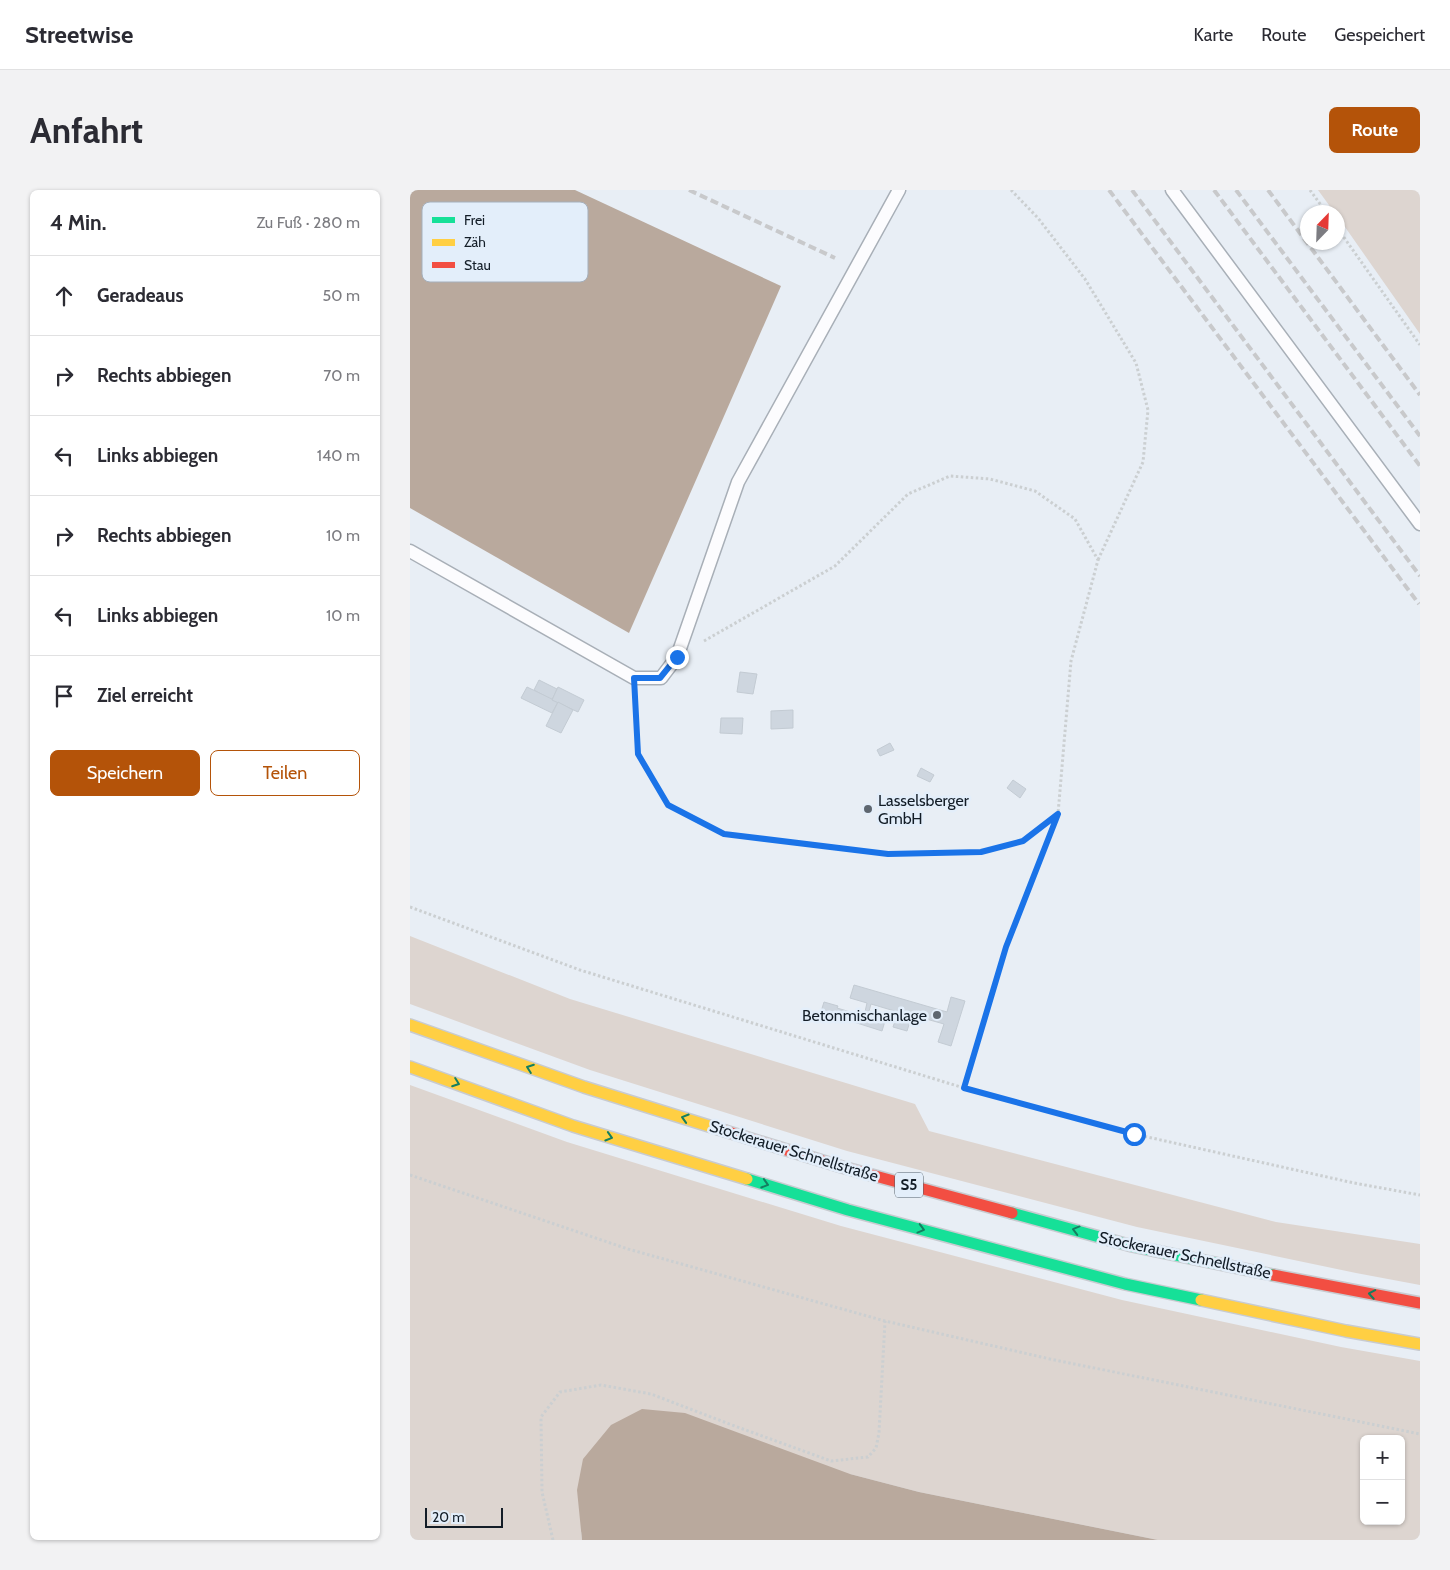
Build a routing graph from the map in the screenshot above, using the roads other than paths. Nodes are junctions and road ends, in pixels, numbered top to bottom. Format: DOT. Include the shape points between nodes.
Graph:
graph roads {
  1 [pos="899,190"];
  2 [pos="1172,190"];
  3 [pos="1420,524"];
  4 [pos="410,551"];
  5 [pos="410,1025"];
  6 [pos="410,1067"];
  7 [pos="1420,1302"];
  8 [pos="1420,1344"];
  1 -- 4 [label="lane" via="738,482 677,657 660,678 634,678"];
  2 -- 3 [label="lane"];
  7 -- 5 [label="highway, Stockerauer Schnellstraße / S5, one-way" via="1132,1246 851,1169 584,1087"];
  6 -- 8 [label="highway, S5, one-way" via="573,1126 848,1210 1125,1284"];
}
